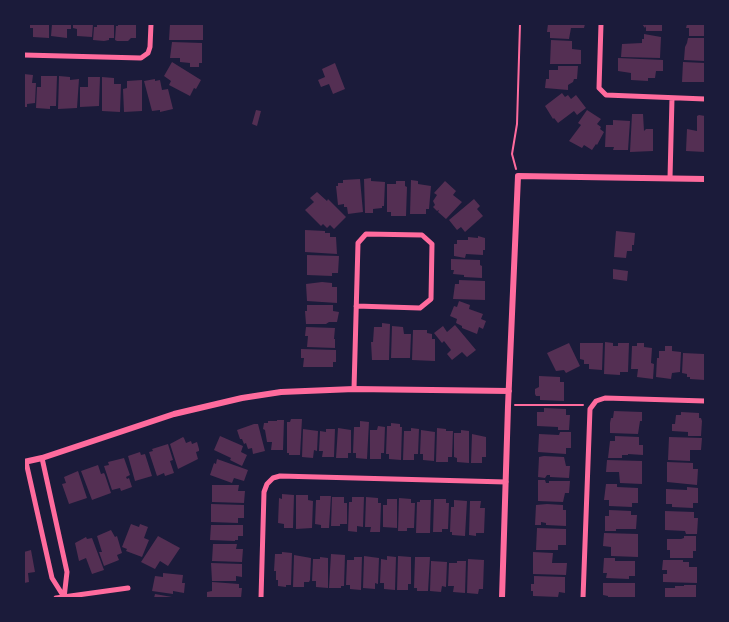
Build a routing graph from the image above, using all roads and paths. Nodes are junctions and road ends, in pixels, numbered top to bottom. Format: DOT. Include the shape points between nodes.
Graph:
graph roads {
  1 [pos="151,24"];
  2 [pos="520,24"];
  3 [pos="602,24"];
  4 [pos="24,56"];
  5 [pos="672,98"];
  6 [pos="705,99"];
  7 [pos="518,176"];
  8 [pos="670,178"];
  9 [pos="705,180"];
  10 [pos="356,306"];
  11 [pos="354,388"];
  12 [pos="509,392"];
  13 [pos="705,401"];
  14 [pos="593,405"];
  15 [pos="508,406"];
  16 [pos="42,458"];
  17 [pos="25,462"];
  18 [pos="506,482"];
  19 [pos="128,588"];
  20 [pos="56,598"];
  21 [pos="64,598"];
  22 [pos="261,598"];
  23 [pos="502,598"];
  24 [pos="583,598"];
  1 -- 4 [label="street" via="150,47 141,58"];
  2 -- 7 [label="path" via="517,124 512,154"];
  3 -- 5 [label="street" via="600,88 606,96"];
  5 -- 6 [label="street"];
  5 -- 8 [label="street"];
  7 -- 8 [label="street"];
  7 -- 12 [label="street"];
  8 -- 9 [label="street"];
  10 -- 10 [label="street" via="358,243 366,234 422,235 432,244 431,298 420,308"];
  10 -- 11 [label="street"];
  11 -- 12 [label="street"];
  11 -- 16 [label="street" via="281,392 242,398 174,414"];
  12 -- 15 [label="street"];
  13 -- 14 [label="street" via="605,398"];
  14 -- 15 [label="path"];
  14 -- 24 [label="street" via="590,409"];
  15 -- 18 [label="street"];
  16 -- 17 [label="street"];
  16 -- 21 [label="street" via="67,572"];
  17 -- 21 [label="street" via="52,578"];
  18 -- 22 [label="street" via="273,478 264,492"];
  18 -- 23 [label="street"];
  19 -- 21 [label="street"];
  20 -- 21 [label="street"];
}
